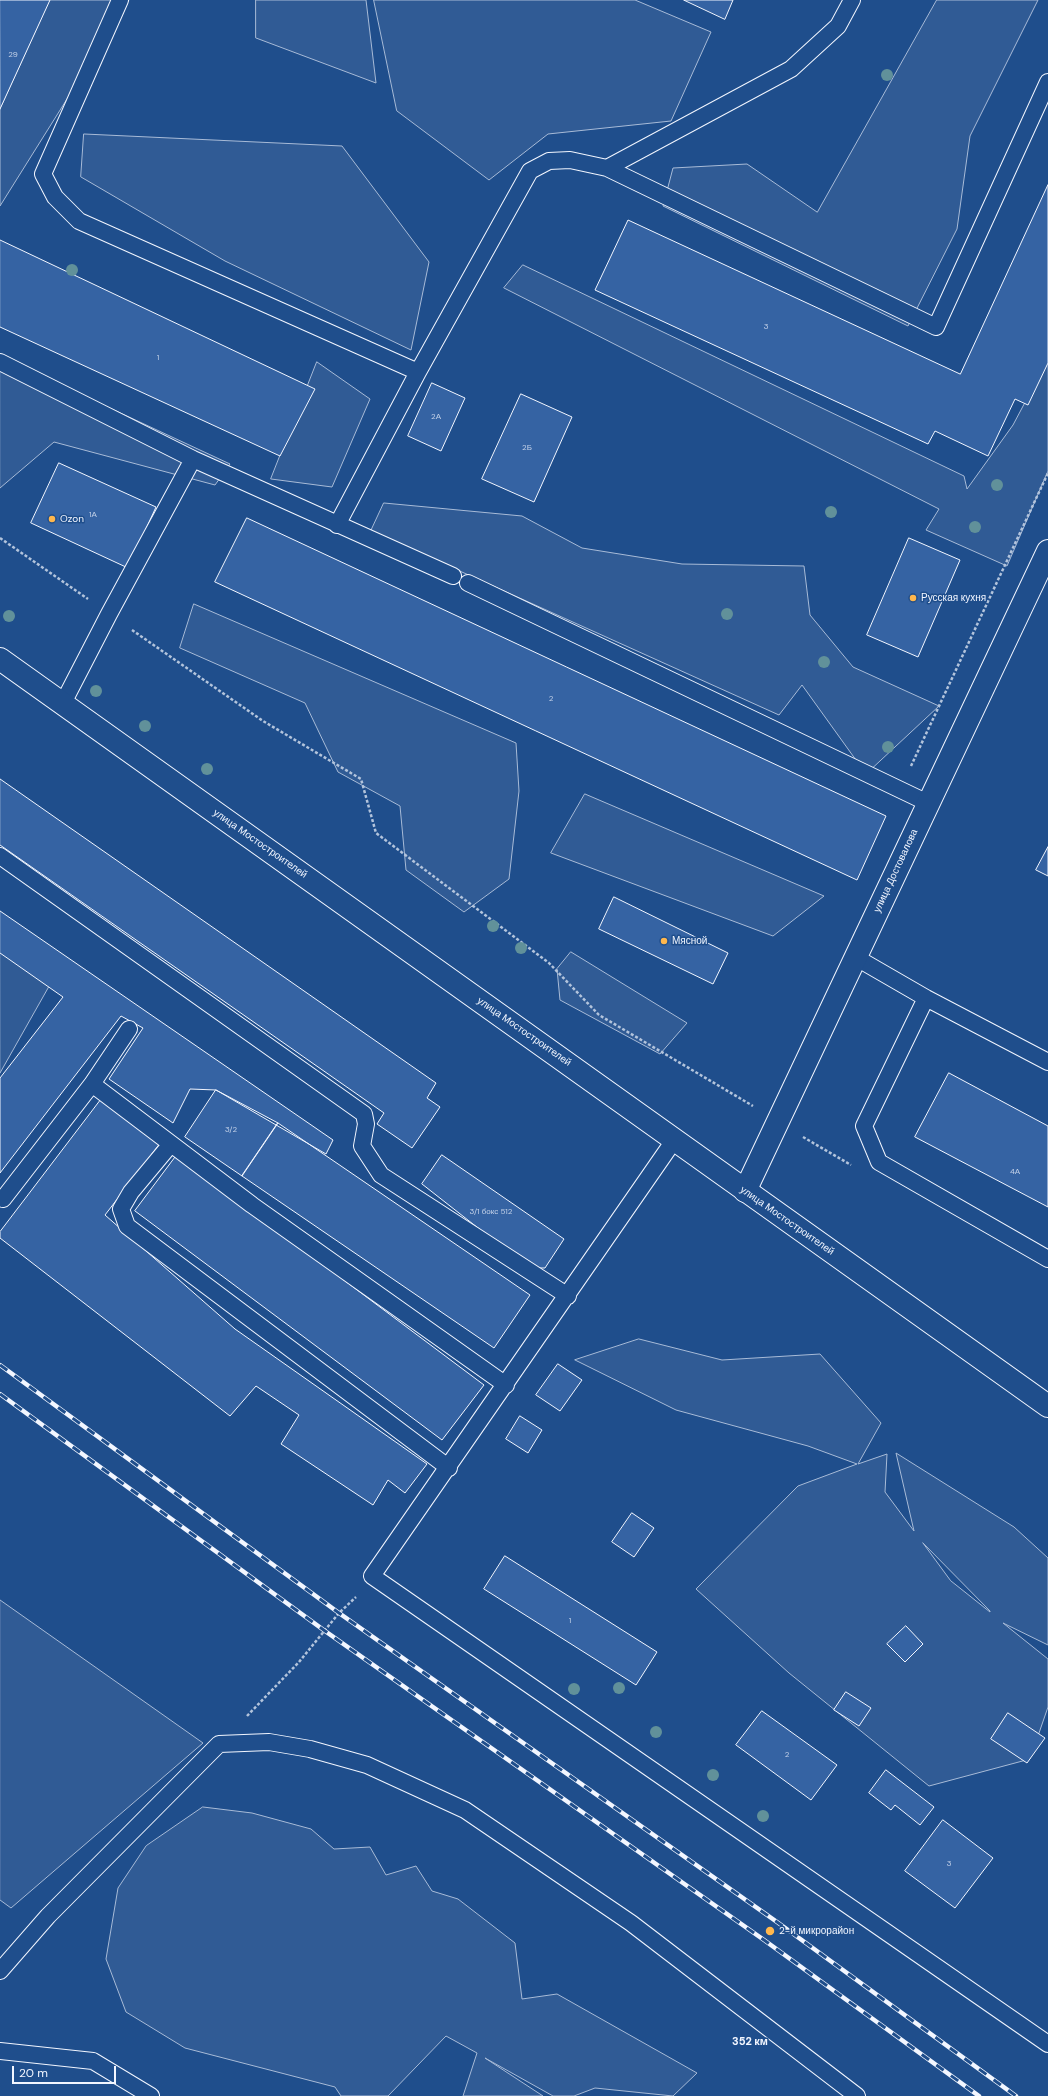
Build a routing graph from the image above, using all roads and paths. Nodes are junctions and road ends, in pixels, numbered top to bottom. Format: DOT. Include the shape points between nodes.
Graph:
graph roads {
  1 [pos="120,0"];
  2 [pos="852,0"];
  3 [pos="1048,82"];
  4 [pos="607,168"];
  5 [pos="0,362"];
  6 [pos="418,372"];
  7 [pos="193,459"];
  8 [pos="1048,473"];
  9 [pos="337,525"];
  10 [pos="0,538"];
  11 [pos="1048,551"];
  12 [pos="453,576"];
  13 [pos="468,583"];
  14 [pos="109,614"];
  15 [pos="0,659"];
  16 [pos="63,703"];
  17 [pos="910,769"];
  18 [pos="928,803"];
  19 [pos="0,856"];
  20 [pos="855,957"];
  21 [pos="926,998"];
  22 [pos="129,1029"];
  23 [pos="1048,1062"];
  24 [pos="92,1084"];
  25 [pos="777,1121"];
  26 [pos="675,1139"];
  27 [pos="171,1144"];
  28 [pos="857,1168"];
  29 [pos="746,1191"];
  30 [pos="4,1199"];
  31 [pos="1048,1259"];
  32 [pos="568,1296"];
  33 [pos="506,1385"];
  34 [pos="1048,1405"];
  35 [pos="449,1468"];
  36 [pos="372,1576"];
  37 [pos="219,1744"];
  38 [pos="0,1971"];
  39 [pos="1048,2044"];
  40 [pos="0,2051"];
  41 [pos="151,2096"];
  42 [pos="857,2096"];
  1 -- 6 [label="lane" via="42,174 55,197 79,221"];
  2 -- 4 [label="lane" via="838,26 791,69"];
  3 -- 4 [label="lane" via="936,327"];
  4 -- 6 [label="lane" via="570,160 549,161 530,171"];
  5 -- 7 [label="lane"];
  6 -- 9 [label="lane"];
  7 -- 9 [label="lane"];
  7 -- 14 [label="lane"];
  8 -- 17 [label="path"];
  9 -- 12 [label="lane"];
  10 -- 14 [label="path"];
  11 -- 18 [label="main road, улица Достовалова"];
  13 -- 18 [label="lane"];
  14 -- 16 [label="lane"];
  14 -- 25 [label="path" via="263,721 361,779 376,833 550,963 599,1015"];
  15 -- 16 [label="main road, улица Мостостроителей"];
  16 -- 26 [label="main road, улица Мостостроителей"];
  18 -- 20 [label="main road, улица Достовалова"];
  19 -- 32 [label="lane" via="364,1114 366,1124 362,1146 381,1175"];
  20 -- 21 [label="lane"];
  20 -- 25 [label="main road, улица Достовалова"];
  21 -- 23 [label="lane"];
  21 -- 31 [label="lane" via="864,1126 879,1162"];
  22 -- 24 [label="lane"];
  24 -- 27 [label="lane"];
  24 -- 30 [label="lane"];
  25 -- 28 [label="path"];
  25 -- 29 [label="main road, улица Достовалова"];
  26 -- 29 [label="main road, улица Мостостроителей"];
  26 -- 32 [label="lane"];
  27 -- 33 [label="lane" via="252,1205"];
  27 -- 35 [label="lane" via="131,1192 121,1209 127,1226"];
  29 -- 34 [label="main road, улица Мостостроителей"];
  32 -- 33 [label="lane"];
  33 -- 35 [label="lane"];
  35 -- 36 [label="lane"];
  36 -- 37 [label="path" via="353,1601 339,1613 272,1691"];
  36 -- 39 [label="lane"];
  37 -- 38 [label="lane" via="48,1916"];
  37 -- 42 [label="lane" via="269,1742 310,1749 367,1765 465,1810 631,1923"];
  40 -- 41 [label="lane" via="93,2061"];
}
